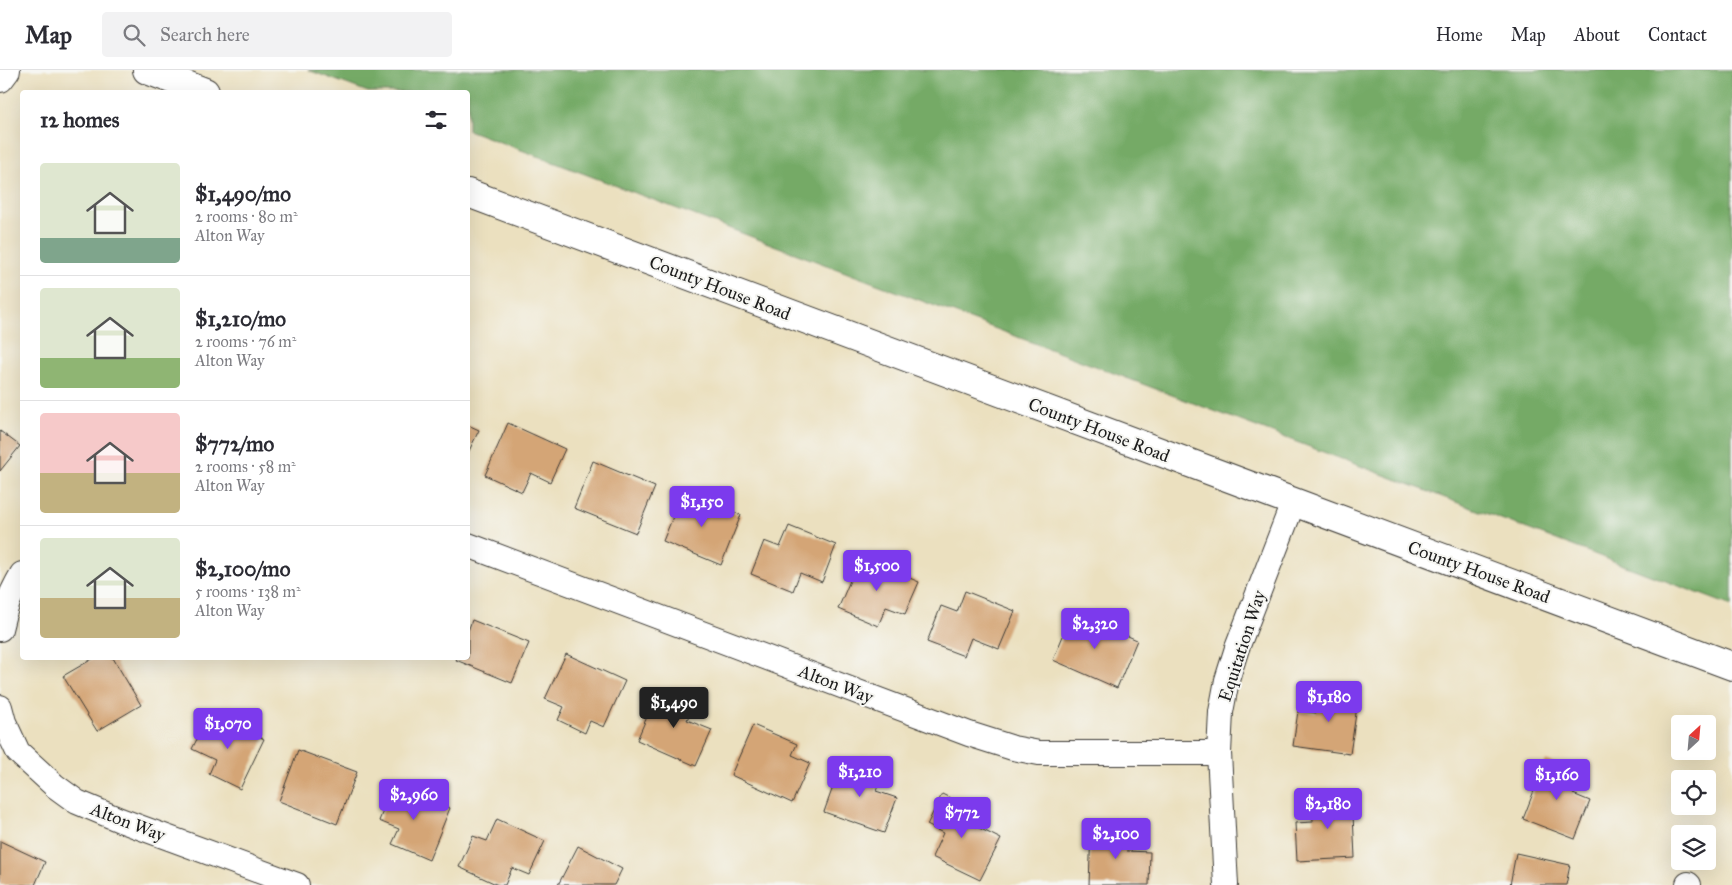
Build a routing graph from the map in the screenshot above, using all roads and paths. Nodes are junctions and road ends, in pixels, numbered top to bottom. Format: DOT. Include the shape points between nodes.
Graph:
graph roads {
  1 [pos="6,70"];
  2 [pos="147,70"];
  3 [pos="0,78"];
  4 [pos="200,90"];
  5 [pos="470,194"];
  6 [pos="1293,503"];
  7 [pos="470,546"];
  8 [pos="20,577"];
  9 [pos="0,629"];
  10 [pos="1732,666"];
  11 [pos="1,718"];
  12 [pos="1218,753"];
  13 [pos="297,885"];
  14 [pos="1226,885"];
  1 -- 3 [label="street"];
  2 -- 4 [label="street"];
  5 -- 6 [label="street, County House Road"];
  6 -- 10 [label="street, County House Road"];
  6 -- 12 [label="street, Equitation Way" via="1227,680"];
  7 -- 12 [label="street, Alton Way" via="960,731 1013,748 1039,753"];
  8 -- 9 [label="street"];
  11 -- 13 [label="street, Alton Way" via="18,752 77,802"];
  12 -- 14 [label="street, Equitation Way"];
}
